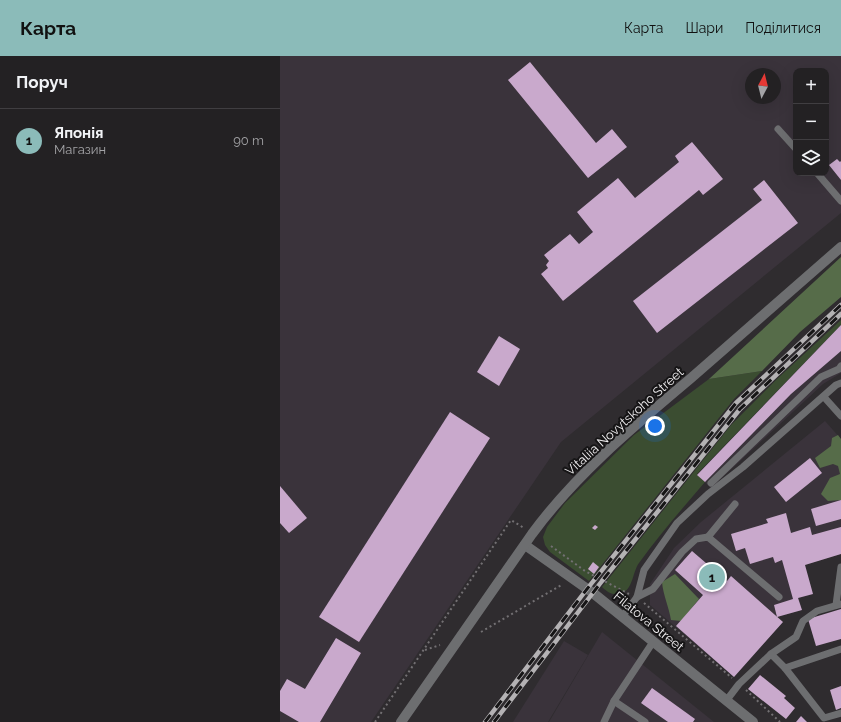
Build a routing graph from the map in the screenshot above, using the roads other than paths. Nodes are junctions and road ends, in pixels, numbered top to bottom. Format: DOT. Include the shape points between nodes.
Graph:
graph roads {
  1 [pos="778,129"];
  2 [pos="793,146"];
  3 [pos="820,176"];
  4 [pos="841,201"];
  5 [pos="841,248"];
  6 [pos="841,366"];
  7 [pos="841,383"];
  8 [pos="824,397"];
  9 [pos="841,416"];
  10 [pos="711,483"];
  11 [pos="735,504"];
  12 [pos="708,538"];
  13 [pos="525,545"];
  14 [pos="841,567"];
  15 [pos="637,597"];
  16 [pos="779,597"];
  17 [pos="839,604"];
  18 [pos="622,617"];
  19 [pos="653,642"];
  20 [pos="841,649"];
  21 [pos="771,654"];
  22 [pos="785,668"];
  23 [pos="726,700"];
  24 [pos="614,701"];
  25 [pos="841,713"];
  26 [pos="401,722"];
  27 [pos="604,722"];
  28 [pos="645,722"];
  29 [pos="753,722"];
  1 -- 2 [label="lane"];
  3 -- 4 [label="lane"];
  5 -- 13 [label="street, Vitaliia Novytskoho Street" via="618,440 551,509"];
  6 -- 10 [label="lane" via="821,377"];
  7 -- 8 [label="lane"];
  8 -- 9 [label="lane"];
  8 -- 15 [label="lane" via="677,523 644,570"];
  11 -- 12 [label="lane"];
  12 -- 15 [label="lane" via="696,538 653,589"];
  12 -- 16 [label="lane"];
  13 -- 18 [label="street, Filatova Street"];
  13 -- 26 [label="street, Vitaliia Novytskoho Street"];
  14 -- 17 [label="lane"];
  15 -- 18 [label="lane"];
  17 -- 21 [label="lane" via="817,611 803,621 796,637"];
  18 -- 19 [label="street, Filatova Street"];
  19 -- 23 [label="street, Filatova Street"];
  19 -- 24 [label="lane"];
  20 -- 22 [label="lane"];
  21 -- 22 [label="lane"];
  21 -- 23 [label="lane"];
  22 -- 25 [label="lane" via="824,718"];
  23 -- 29 [label="street, Filatova Street"];
  24 -- 27 [label="lane"];
  24 -- 28 [label="lane"];
}
